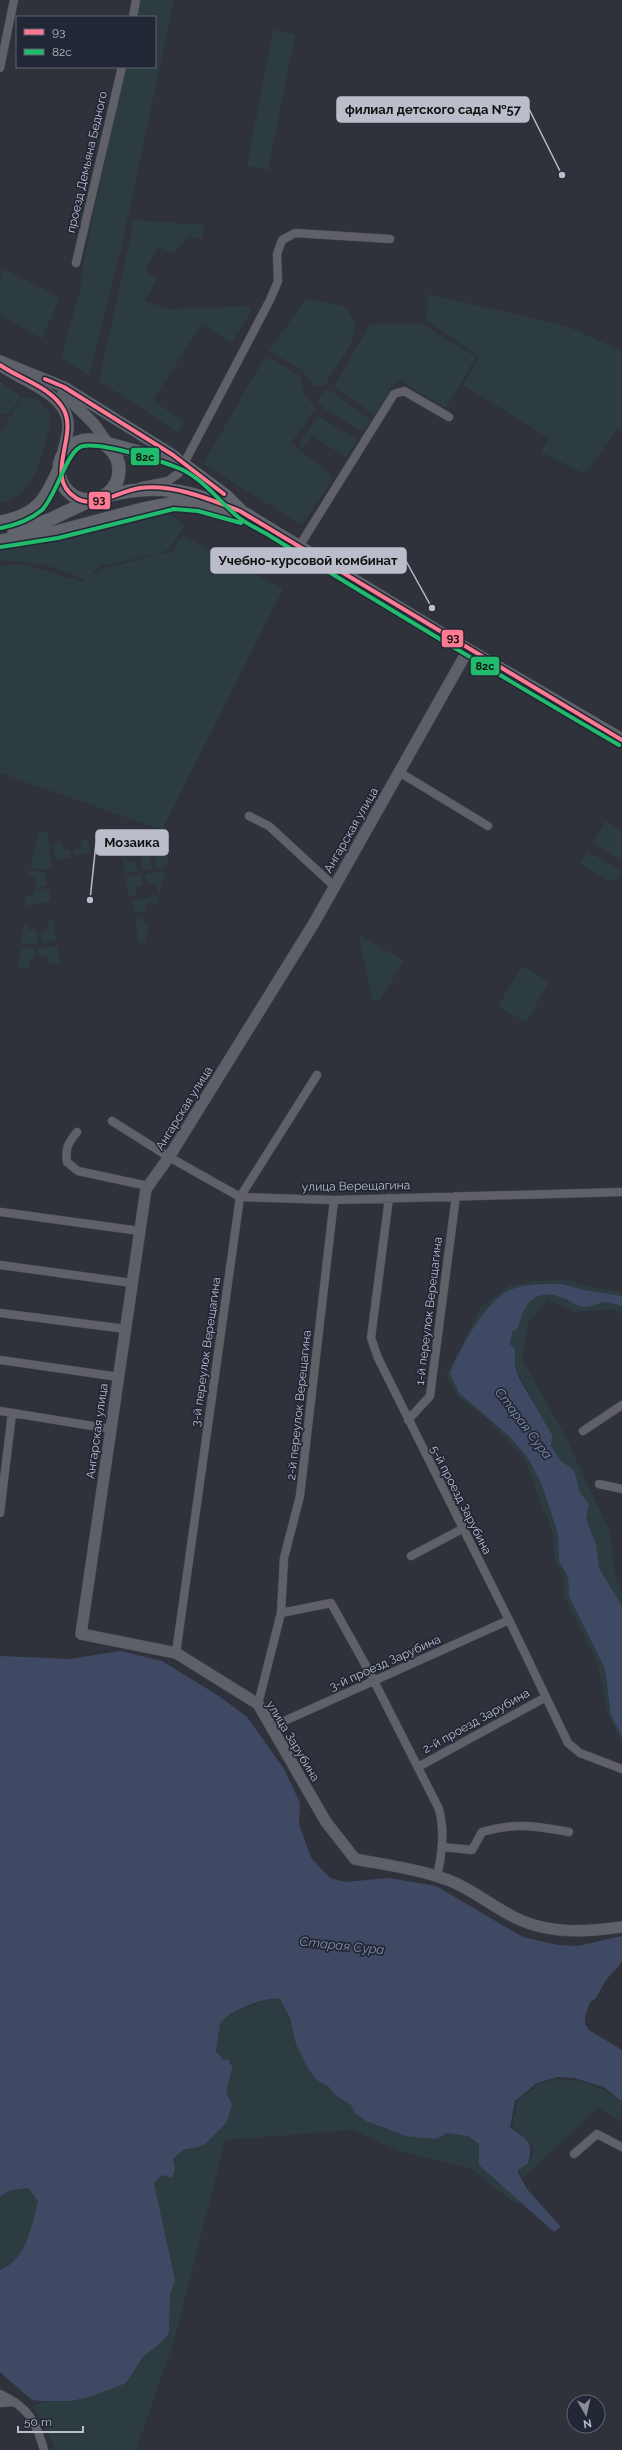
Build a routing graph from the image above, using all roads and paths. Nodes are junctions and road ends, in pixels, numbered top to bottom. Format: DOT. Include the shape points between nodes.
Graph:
graph roads {
  1 [pos="14,0"];
  2 [pos="136,0"];
  3 [pos="133,16"];
  4 [pos="0,68"];
  5 [pos="122,68"];
  6 [pos="390,239"];
  7 [pos="76,263"];
  8 [pos="0,361"];
  9 [pos="0,365"];
  10 [pos="48,381"];
  11 [pos="449,417"];
  12 [pos="106,445"];
  13 [pos="61,462"];
  14 [pos="183,464"];
  15 [pos="138,488"];
  16 [pos="106,496"];
  17 [pos="86,502"];
  18 [pos="242,512"];
  19 [pos="254,519"];
  20 [pos="0,522"];
  21 [pos="0,534"];
  22 [pos="0,541"];
  23 [pos="300,545"];
  24 [pos="468,650"];
  25 [pos="622,740"];
  26 [pos="399,772"];
  27 [pos="249,816"];
  28 [pos="488,826"];
  29 [pos="334,886"];
  30 [pos="317,1075"];
  31 [pos="112,1121"];
  32 [pos="77,1132"];
  33 [pos="169,1157"];
  34 [pos="148,1186"];
  35 [pos="622,1192"];
  36 [pos="456,1196"];
  37 [pos="240,1197"];
  38 [pos="390,1198"];
  39 [pos="334,1200"];
  40 [pos="1,1212"];
  41 [pos="140,1231"];
  42 [pos="0,1265"];
  43 [pos="132,1283"];
  44 [pos="0,1313"];
  45 [pos="126,1329"];
  46 [pos="0,1360"];
  47 [pos="119,1377"];
  48 [pos="622,1405"];
  49 [pos="0,1410"];
  50 [pos="12,1413"];
  51 [pos="408,1420"];
  52 [pos="111,1429"];
  53 [pos="583,1431"];
  54 [pos="599,1484"];
  55 [pos="622,1489"];
  56 [pos="0,1513"];
  57 [pos="462,1529"];
  58 [pos="411,1556"];
  59 [pos="281,1613"];
  60 [pos="509,1620"];
  61 [pos="81,1634"];
  62 [pos="176,1653"];
  63 [pos="374,1681"];
  64 [pos="546,1696"];
  65 [pos="258,1704"];
  66 [pos="271,1727"];
  67 [pos="418,1767"];
  68 [pos="622,1769"];
  69 [pos="569,1832"];
  70 [pos="442,1847"];
  71 [pos="437,1876"];
  72 [pos="622,1927"];
  73 [pos="622,2147"];
  74 [pos="574,2154"];
  75 [pos="0,2394"];
  76 [pos="16,2402"];
  77 [pos="0,2403"];
  78 [pos="44,2450"];
  1 -- 4 [label="street"];
  2 -- 3 [label="street"];
  5 -- 7 [label="street, проезд Демьяна Бедного"];
  6 -- 14 [label="street" via="295,233 282,240 278,254 278,281 270,300"];
  8 -- 10 [label="street"];
  9 -- 13 [label="street" via="25,382 50,394 63,409 68,429"];
  10 -- 12 [label="street" via="84,412"];
  10 -- 14 [label="street" via="64,387 173,455"];
  11 -- 23 [label="street" via="404,391 394,394"];
  12 -- 13 [label="main road" via="78,441 69,447"];
  12 -- 14 [label="main road"];
  12 -- 16 [label="main road" via="118,463 119,478"];
  13 -- 17 [label="main road" via="62,482 78,500"];
  13 -- 20 [label="main road" via="51,488 34,511 13,520"];
  14 -- 15 [label="street" via="173,479"];
  14 -- 18 [label="main road" via="226,496"];
  15 -- 16 [label="main road"];
  15 -- 18 [label="main road" via="180,490"];
  16 -- 17 [label="main road"];
  17 -- 21 [label="main road" via="32,527"];
  18 -- 19 [label="main road"];
  19 -- 22 [label="main road" via="199,505 174,503 56,532"];
  19 -- 23 [label="main road"];
  23 -- 24 [label="main road"];
  24 -- 25 [label="main road"];
  24 -- 26 [label="street, Ангарская улица"];
  26 -- 28 [label="street"];
  26 -- 29 [label="street, Ангарская улица"];
  27 -- 29 [label="street" via="269,826"];
  29 -- 33 [label="street, Ангарская улица"];
  30 -- 37 [label="street, 3-й переулок Верещагина"];
  31 -- 33 [label="street, улица Верещагина"];
  32 -- 34 [label="street" via="67,1144 65,1152 67,1162 78,1171"];
  33 -- 34 [label="street, Ангарская улица"];
  33 -- 37 [label="street, улица Верещагина"];
  34 -- 41 [label="street, Ангарская улица"];
  35 -- 36 [label="street, улица Верещагина"];
  36 -- 38 [label="street, улица Верещагина"];
  36 -- 51 [label="street, 1-й переулок Верещагина" via="430,1396"];
  37 -- 39 [label="street, улица Верещагина"];
  37 -- 62 [label="street, 3-й переулок Верещагина"];
  38 -- 39 [label="street, улица Верещагина"];
  38 -- 51 [label="street, 5-й проезд Зарубина" via="372,1338 378,1358"];
  39 -- 59 [label="street, 2-й переулок Верещагина" via="300,1496 284,1558"];
  40 -- 41 [label="street"];
  41 -- 43 [label="street, Ангарская улица"];
  42 -- 43 [label="street"];
  43 -- 45 [label="street, Ангарская улица"];
  44 -- 45 [label="street"];
  45 -- 47 [label="street, Ангарская улица"];
  46 -- 47 [label="street"];
  47 -- 52 [label="street, Ангарская улица"];
  48 -- 53 [label="street"];
  49 -- 50 [label="street"];
  50 -- 52 [label="street"];
  50 -- 56 [label="street"];
  51 -- 57 [label="street, 5-й проезд Зарубина"];
  52 -- 61 [label="street, Ангарская улица"];
  54 -- 55 [label="street"];
  57 -- 58 [label="street"];
  57 -- 60 [label="street, 5-й проезд Зарубина"];
  59 -- 63 [label="street" via="331,1603"];
  59 -- 65 [label="street, 2-й переулок Верещагина"];
  60 -- 63 [label="street, 3-й проезд Зарубина"];
  60 -- 64 [label="street, 5-й проезд Зарубина"];
  61 -- 62 [label="street, улица Зарубина"];
  62 -- 65 [label="street, улица Зарубина"];
  63 -- 66 [label="street, 3-й проезд Зарубина"];
  63 -- 67 [label="street"];
  64 -- 67 [label="street, 2-й проезд Зарубина"];
  64 -- 68 [label="street, 5-й проезд Зарубина" via="568,1744 580,1753"];
  65 -- 66 [label="street, улица Зарубина"];
  66 -- 71 [label="street, улица Зарубина" via="326,1822 355,1859"];
  67 -- 70 [label="street" via="439,1809 443,1826"];
  69 -- 70 [label="street" via="535,1826 505,1825 482,1832 472,1850"];
  70 -- 71 [label="street"];
  71 -- 72 [label="street, улица Зарубина" via="449,1880 520,1920 549,1929 592,1932"];
  73 -- 74 [label="street" via="596,2134"];
  75 -- 76 [label="street"];
  76 -- 77 [label="street"];
  76 -- 78 [label="street" via="37,2426"];
}
